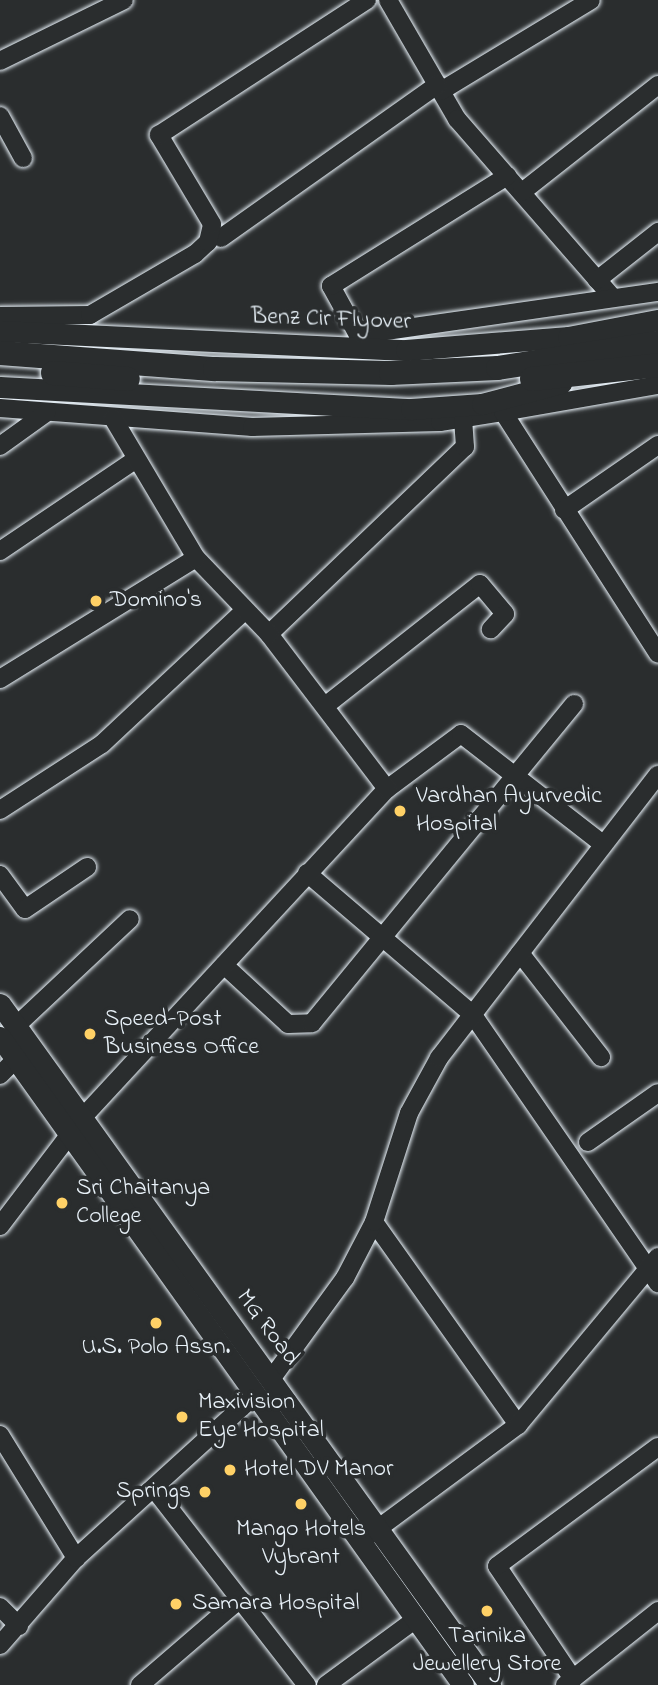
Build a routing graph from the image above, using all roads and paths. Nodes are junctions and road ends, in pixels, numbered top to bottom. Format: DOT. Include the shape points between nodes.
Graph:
graph roads {
  1 [pos="124,0"];
  2 [pos="367,0"];
  3 [pos="388,0"];
  4 [pos="591,0"];
  5 [pos="0,61"];
  6 [pos="658,85"];
  7 [pos="439,88"];
  8 [pos="0,116"];
  9 [pos="23,158"];
  10 [pos="507,176"];
  11 [pos="522,192"];
  12 [pos="658,232"];
  13 [pos="221,238"];
  14 [pos="597,280"];
  15 [pos="658,292"];
  16 [pos="613,298"];
  17 [pos="0,316"];
  18 [pos="658,320"];
  19 [pos="0,331"];
  20 [pos="658,342"];
  21 [pos="0,353"];
  22 [pos="658,365"];
  23 [pos="0,369"];
  24 [pos="592,375"];
  25 [pos="658,385"];
  26 [pos="0,387"];
  27 [pos="0,408"];
  28 [pos="503,412"];
  29 [pos="46,413"];
  30 [pos="113,418"];
  31 [pos="463,419"];
  32 [pos="658,445"];
  33 [pos="0,446"];
  34 [pos="135,460"];
  35 [pos="564,510"];
  36 [pos="0,551"];
  37 [pos="196,558"];
  38 [pos="242,612"];
  39 [pos="491,629"];
  40 [pos="269,634"];
  41 [pos="658,653"];
  42 [pos="0,679"];
  43 [pos="573,704"];
  44 [pos="325,706"];
  45 [pos="658,775"];
  46 [pos="517,776"];
  47 [pos="387,789"];
  48 [pos="0,810"];
  49 [pos="603,844"];
  50 [pos="86,867"];
  51 [pos="307,873"];
  52 [pos="0,875"];
  53 [pos="130,919"];
  54 [pos="383,938"];
  55 [pos="520,953"];
  56 [pos="224,965"];
  57 [pos="0,1004"];
  58 [pos="473,1015"];
  59 [pos="8,1032"];
  60 [pos="601,1057"];
  61 [pos="16,1059"];
  62 [pos="0,1075"];
  63 [pos="658,1093"];
  64 [pos="77,1123"];
  65 [pos="589,1142"];
  66 [pos="373,1222"];
  67 [pos="0,1226"];
  68 [pos="652,1262"];
  69 [pos="658,1283"];
  70 [pos="272,1378"];
  71 [pos="254,1396"];
  72 [pos="518,1425"];
  73 [pos="0,1436"];
  74 [pos="658,1447"];
  75 [pos="155,1490"];
  76 [pos="377,1529"];
  77 [pos="359,1542"];
  78 [pos="76,1558"];
  79 [pos="240,1599"];
  80 [pos="0,1607"];
  81 [pos="658,1611"];
  82 [pos="416,1619"];
  83 [pos="19,1626"];
  84 [pos="0,1645"];
  85 [pos="569,1682"];
  86 [pos="140,1685"];
  87 [pos="307,1685"];
  88 [pos="326,1685"];
  89 [pos="463,1685"];
  90 [pos="490,1685"];
  1 -- 5 [label="street"];
  2 -- 17 [label="street" via="159,135 212,224 208,242 195,254 90,315"];
  3 -- 7 [label="street"];
  4 -- 7 [label="street"];
  6 -- 11 [label="street"];
  7 -- 10 [label="street"];
  7 -- 13 [label="street"];
  8 -- 9 [label="street"];
  10 -- 11 [label="street"];
  10 -- 16 [label="street" via="331,286 359,332"];
  11 -- 14 [label="street"];
  12 -- 14 [label="street"];
  14 -- 16 [label="street"];
  15 -- 16 [label="street"];
  18 -- 19 [label="main road, Benz Cir Flyover" via="457,348"];
  20 -- 21 [label="highway" via="498,368 391,373 215,369"];
  22 -- 24 [label="highway"];
  23 -- 24 [label="highway" via="358,388"];
  24 -- 26 [label="main road" via="482,404 411,409"];
  25 -- 28 [label="street"];
  27 -- 29 [label="street"];
  28 -- 31 [label="street"];
  28 -- 35 [label="street"];
  29 -- 30 [label="street"];
  29 -- 33 [label="street"];
  30 -- 31 [label="street" via="252,427"];
  30 -- 34 [label="street"];
  31 -- 40 [label="street" via="465,447"];
  32 -- 35 [label="street"];
  34 -- 36 [label="street"];
  34 -- 37 [label="street"];
  35 -- 41 [label="street"];
  37 -- 38 [label="street"];
  37 -- 42 [label="street"];
  38 -- 40 [label="street"];
  38 -- 48 [label="street" via="102,744"];
  39 -- 44 [label="street" via="505,614 480,584"];
  40 -- 44 [label="street"];
  43 -- 46 [label="street"];
  44 -- 47 [label="street"];
  45 -- 49 [label="street"];
  46 -- 47 [label="street" via="456,734"];
  46 -- 49 [label="street"];
  46 -- 54 [label="street"];
  47 -- 51 [label="street"];
  49 -- 55 [label="street"];
  50 -- 52 [label="street" via="25,909"];
  51 -- 54 [label="street"];
  51 -- 56 [label="street"];
  53 -- 59 [label="street"];
  54 -- 56 [label="street" via="323,1013 299,1027"];
  54 -- 58 [label="street"];
  55 -- 58 [label="street"];
  55 -- 60 [label="street"];
  56 -- 64 [label="street"];
  57 -- 59 [label="main road, MG Road"];
  58 -- 66 [label="street" via="409,1113"];
  58 -- 68 [label="street"];
  59 -- 61 [label="main road, MG Road"];
  59 -- 64 [label="main road, MG Road"];
  61 -- 62 [label="street"];
  61 -- 64 [label="main road, MG Road"];
  63 -- 65 [label="street"];
  64 -- 67 [label="street"];
  64 -- 70 [label="main road, MG Road"];
  64 -- 71 [label="main road, MG Road"];
  66 -- 70 [label="street" via="345,1278"];
  66 -- 72 [label="street"];
  68 -- 69 [label="street"];
  68 -- 72 [label="street"];
  70 -- 71 [label="main road"];
  70 -- 76 [label="main road, MG Road"];
  71 -- 75 [label="street"];
  71 -- 77 [label="main road, MG Road"];
  72 -- 76 [label="street"];
  73 -- 78 [label="street"];
  74 -- 85 [label="street" via="497,1566"];
  75 -- 78 [label="street"];
  75 -- 79 [label="street"];
  76 -- 77 [label="street"];
  76 -- 90 [label="main road, MG Road"];
  77 -- 82 [label="main road, MG Road"];
  78 -- 83 [label="street"];
  79 -- 86 [label="street"];
  79 -- 87 [label="street"];
  80 -- 83 [label="street"];
  81 -- 85 [label="street"];
  82 -- 88 [label="street"];
  82 -- 89 [label="main road, MG Road"];
  83 -- 84 [label="street"];
}
